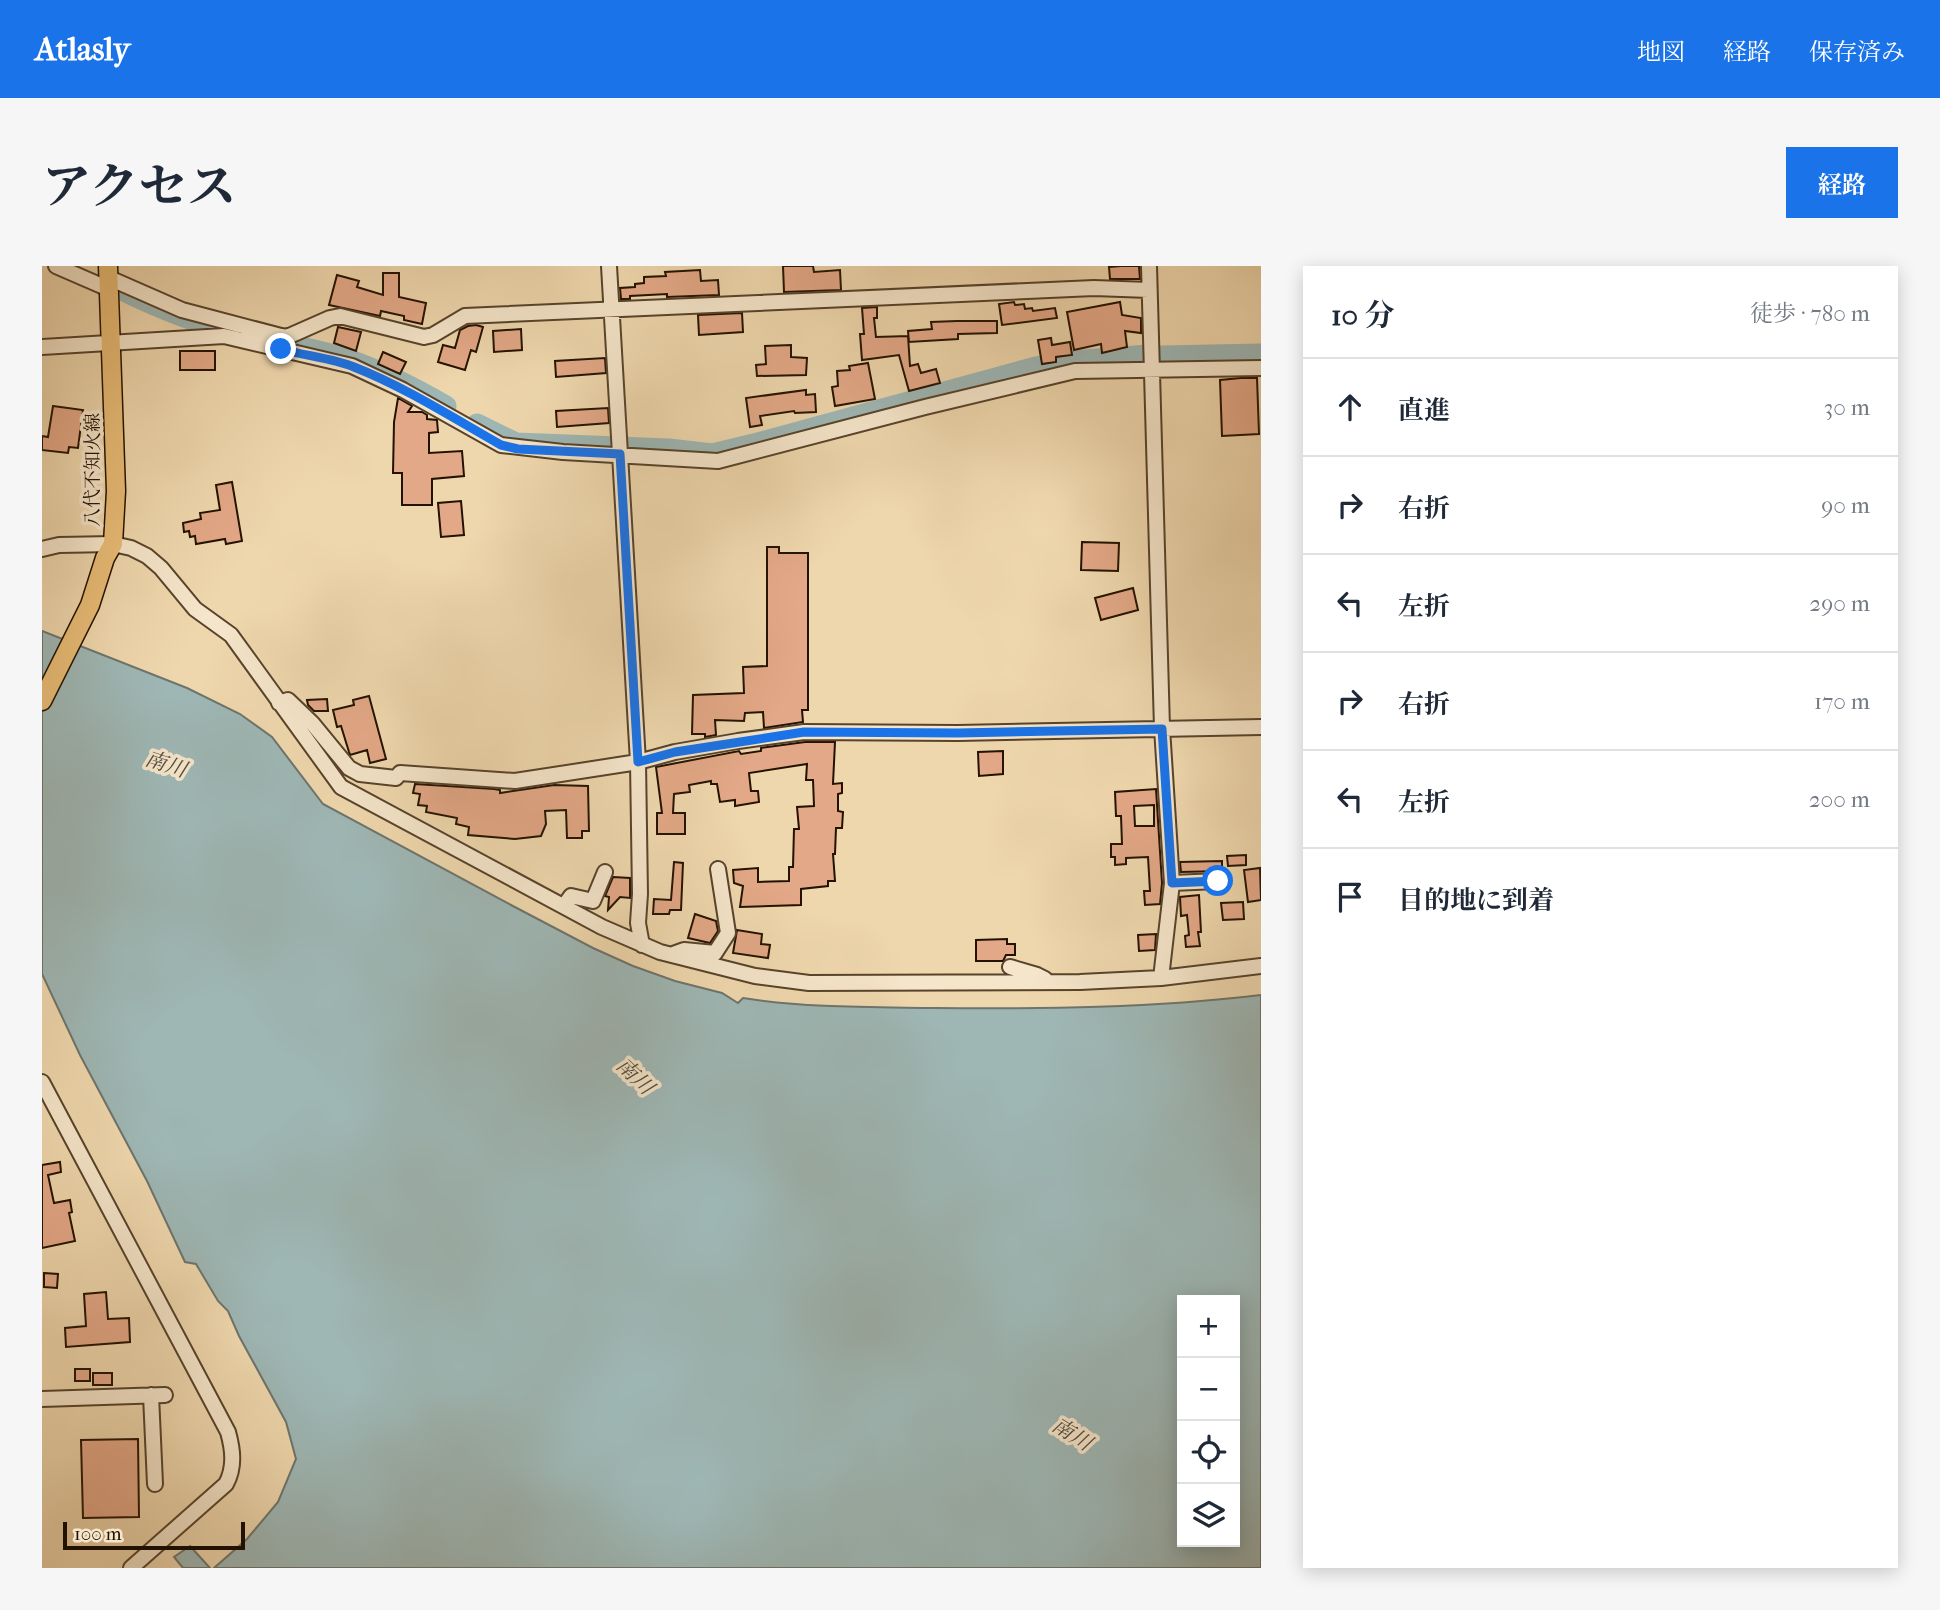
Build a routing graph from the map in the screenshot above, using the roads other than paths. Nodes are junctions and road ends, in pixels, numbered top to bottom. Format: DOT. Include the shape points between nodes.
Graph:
graph roads {
  1 [pos="56,266"];
  2 [pos="609,266"];
  3 [pos="1149,266"];
  4 [pos="109,278"];
  5 [pos="1149,290"];
  6 [pos="611,309"];
  7 [pos="111,343"];
  8 [pos="42,347"];
  9 [pos="1261,368"];
  10 [pos="1151,370"];
  11 [pos="619,449"];
  12 [pos="42,541"];
  13 [pos="59,545"];
  14 [pos="42,549"];
  15 [pos="109,551"];
  16 [pos="42,701"];
  17 [pos="279,702"];
  18 [pos="1261,727"];
  19 [pos="1162,729"];
  20 [pos="638,762"];
  21 [pos="718,869"];
  22 [pos="605,872"];
  23 [pos="1218,881"];
  24 [pos="1172,883"];
  25 [pos="564,906"];
  26 [pos="638,923"];
  27 [pos="602,927"];
  28 [pos="642,945"];
  29 [pos="670,955"];
  30 [pos="1261,966"];
  31 [pos="1010,967"];
  32 [pos="1161,978"];
  33 [pos="1049,982"];
  34 [pos="42,1082"];
  35 [pos="42,1399"];
  36 [pos="155,1484"];
  37 [pos="131,1568"];
  1 -- 4 [label="street"];
  2 -- 6 [label="street"];
  3 -- 5 [label="street"];
  4 -- 6 [label="street" via="182,310 287,337 340,316 424,337 465,316"];
  4 -- 7 [label="main road, 八代不知火線"];
  5 -- 6 [label="street" via="1094,288"];
  5 -- 10 [label="street"];
  6 -- 11 [label="street"];
  7 -- 8 [label="street"];
  7 -- 11 [label="street" via="225,336 352,366 501,445 540,450"];
  7 -- 15 [label="main road, 八代不知火線" via="116,491"];
  9 -- 10 [label="street"];
  10 -- 11 [label="street" via="1076,372 718,461"];
  10 -- 19 [label="street"];
  11 -- 20 [label="street"];
  12 -- 13 [label="street"];
  13 -- 14 [label="street"];
  13 -- 15 [label="street"];
  15 -- 16 [label="main road, 八代不知火線" via="90,606"];
  15 -- 17 [label="street" via="131,548 161,568 195,609 231,635"];
  17 -- 20 [label="street" via="288,700 304,715 349,768 374,777 396,778 400,774 507,782"];
  17 -- 25 [label="street" via="341,787"];
  18 -- 19 [label="street"];
  19 -- 20 [label="street" via="804,732"];
  19 -- 24 [label="street"];
  20 -- 26 [label="street"];
  21 -- 29 [label="street" via="728,933 715,953 684,950"];
  22 -- 25 [label="street" via="593,901 571,896"];
  23 -- 24 [label="street"];
  24 -- 32 [label="street"];
  25 -- 27 [label="street"];
  26 -- 27 [label="street"];
  26 -- 28 [label="street"];
  27 -- 28 [label="street"];
  28 -- 29 [label="street"];
  29 -- 33 [label="street" via="797,982"];
  30 -- 32 [label="street"];
  31 -- 33 [label="street"];
  32 -- 33 [label="street"];
  34 -- 37 [label="street" via="228,1432 233,1450 226,1484"];
  35 -- 36 [label="street" via="158,1395"];
}
